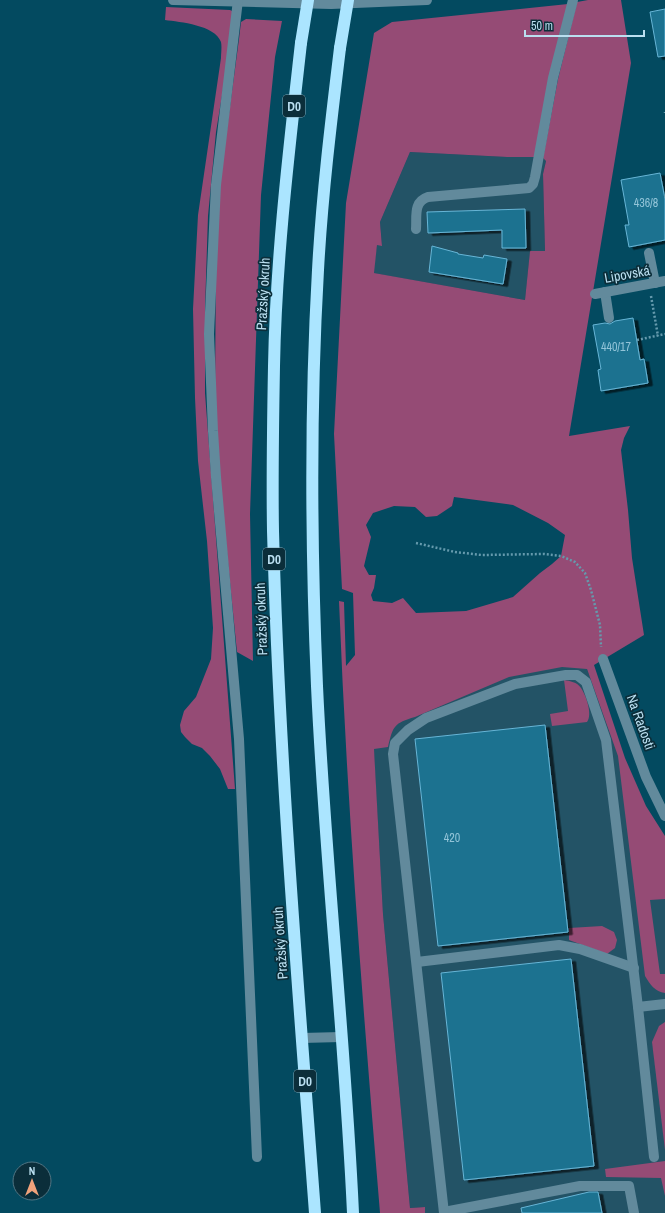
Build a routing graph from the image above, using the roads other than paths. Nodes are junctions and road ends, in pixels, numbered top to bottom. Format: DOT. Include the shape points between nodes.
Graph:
graph roads {
  1 [pos="173,0"];
  2 [pos="308,0"];
  3 [pos="348,0"];
  4 [pos="427,0"];
  5 [pos="573,0"];
  6 [pos="238,1"];
  7 [pos="416,229"];
  8 [pos="649,253"];
  9 [pos="660,282"];
  10 [pos="609,318"];
  11 [pos="603,659"];
  12 [pos="665,816"];
  13 [pos="417,962"];
  14 [pos="634,968"];
  15 [pos="665,1004"];
  16 [pos="638,1007"];
  17 [pos="342,1036"];
  18 [pos="302,1038"];
  19 [pos="257,1157"];
  20 [pos="654,1157"];
  21 [pos="350,1163"];
  22 [pos="444,1212"];
  23 [pos="315,1213"];
  24 [pos="353,1213"];
  25 [pos="358,1213"];
  26 [pos="634,1213"];
  1 -- 6 [label="street"];
  2 -- 18 [label="highway, Pražský okruh / D0, bridge" via="301,43 279,261 274,364 273,484 279,696"];
  3 -- 17 [label="highway, bridge" via="326,171 318,268 312,491 317,688"];
  4 -- 6 [label="street" via="331,4"];
  5 -- 7 [label="street" via="553,78 535,177 531,186 422,198 417,207"];
  6 -- 19 [label="street" via="216,185 209,334 213,431 239,739"];
  8 -- 9 [label="street"];
  9 -- 10 [label="street, Lipovská" via="600,293"];
  11 -- 12 [label="street, Na Radosti" via="646,777"];
  13 -- 14 [label="street" via="559,945 580,949"];
  13 -- 14 [label="street" via="393,754 395,743 426,718 515,684 566,674 577,675 586,682 606,740"];
  13 -- 22 [label="street"];
  14 -- 16 [label="street"];
  15 -- 16 [label="street"];
  16 -- 20 [label="street"];
  17 -- 18 [label="street"];
  17 -- 21 [label="highway"];
  18 -- 23 [label="highway, Pražský okruh / D0"];
  21 -- 24 [label="highway"];
  21 -- 25 [label="highway"];
  22 -- 26 [label="street" via="580,1186 629,1186"];
}
